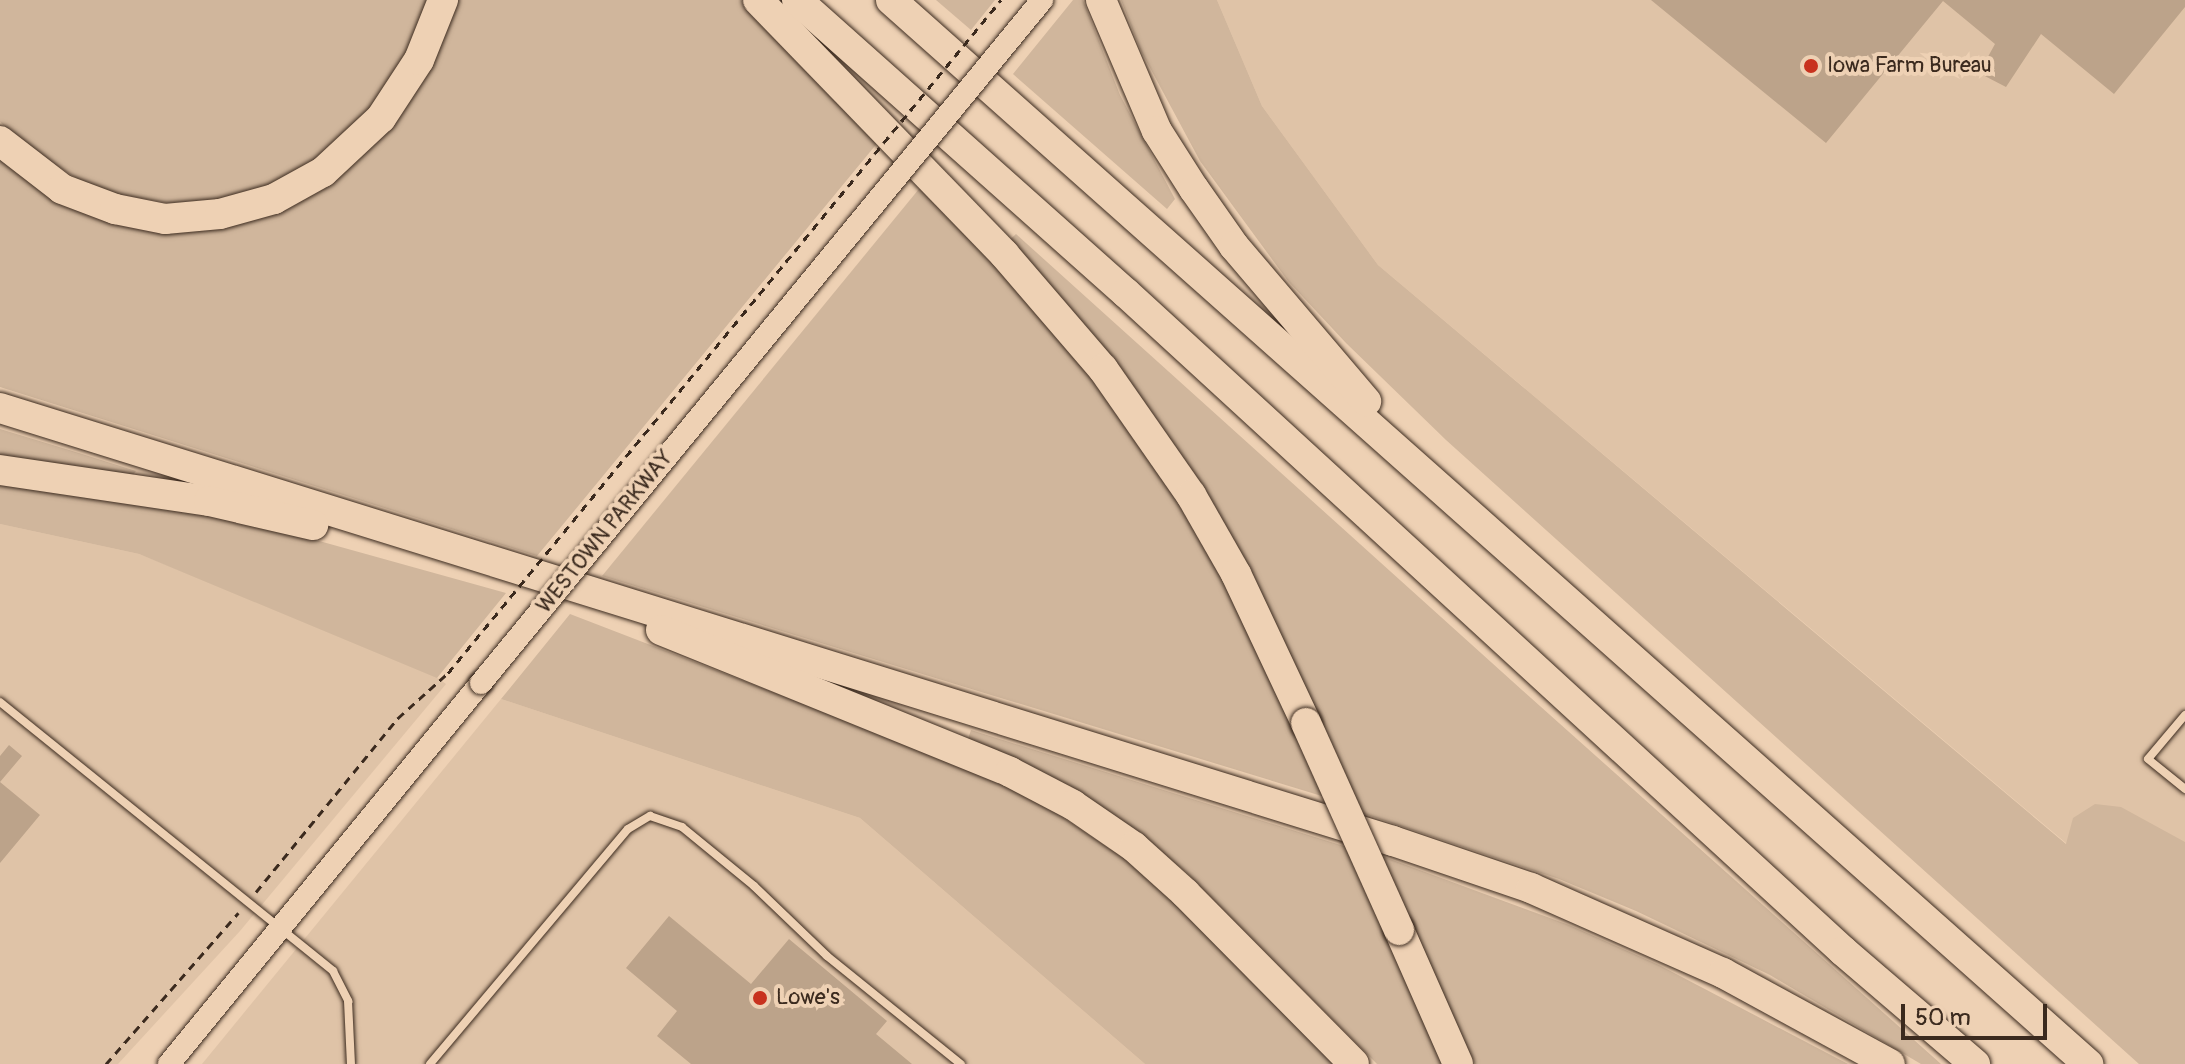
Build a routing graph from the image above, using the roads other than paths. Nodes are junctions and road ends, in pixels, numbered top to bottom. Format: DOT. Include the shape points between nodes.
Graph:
graph roads {
  1 [pos="443,0"];
  2 [pos="758,0"];
  3 [pos="797,0"];
  4 [pos="891,0"];
  5 [pos="1042,0"];
  6 [pos="1101,0"];
  7 [pos="0,141"];
  8 [pos="0,408"];
  9 [pos="0,470"];
  10 [pos="1491,534"];
  11 [pos="431,541"];
  12 [pos="512,566"];
  13 [pos="0,702"];
  14 [pos="2185,715"];
  15 [pos="2185,789"];
  16 [pos="280,929"];
  17 [pos="169,1064"];
  18 [pos="351,1064"];
  19 [pos="430,1064"];
  20 [pos="961,1064"];
  21 [pos="1354,1064"];
  22 [pos="1458,1064"];
  23 [pos="1890,1064"];
  24 [pos="1975,1064"];
  25 [pos="2088,1064"];
  1 -- 7 [label="highway" via="419,60 381,118 334,164 274,199 220,214 165,219 115,209 62,189"];
  2 -- 22 [label="highway, bridge" via="1004,254 1103,369 1199,508 1306,723"];
  3 -- 24 [label="highway" via="1126,293 1808,919"];
  4 -- 10 [label="highway"];
  5 -- 16 [label="street, WESTOWN PARKWAY, bridge"];
  6 -- 10 [label="highway" via="1157,131 1234,246 1320,350"];
  8 -- 11 [label="highway"];
  9 -- 11 [label="highway" via="209,501 386,544"];
  10 -- 25 [label="highway"];
  11 -- 12 [label="highway"];
  12 -- 21 [label="highway" via="1010,772 1073,805 1154,865"];
  12 -- 23 [label="highway" via="1531,888 1723,973"];
  13 -- 16 [label="lane"];
  14 -- 15 [label="lane" via="2148,759"];
  16 -- 17 [label="street, WESTOWN PARKWAY"];
  16 -- 18 [label="lane" via="344,986"];
  19 -- 20 [label="lane" via="628,829 650,816 682,827 827,956"];
}
